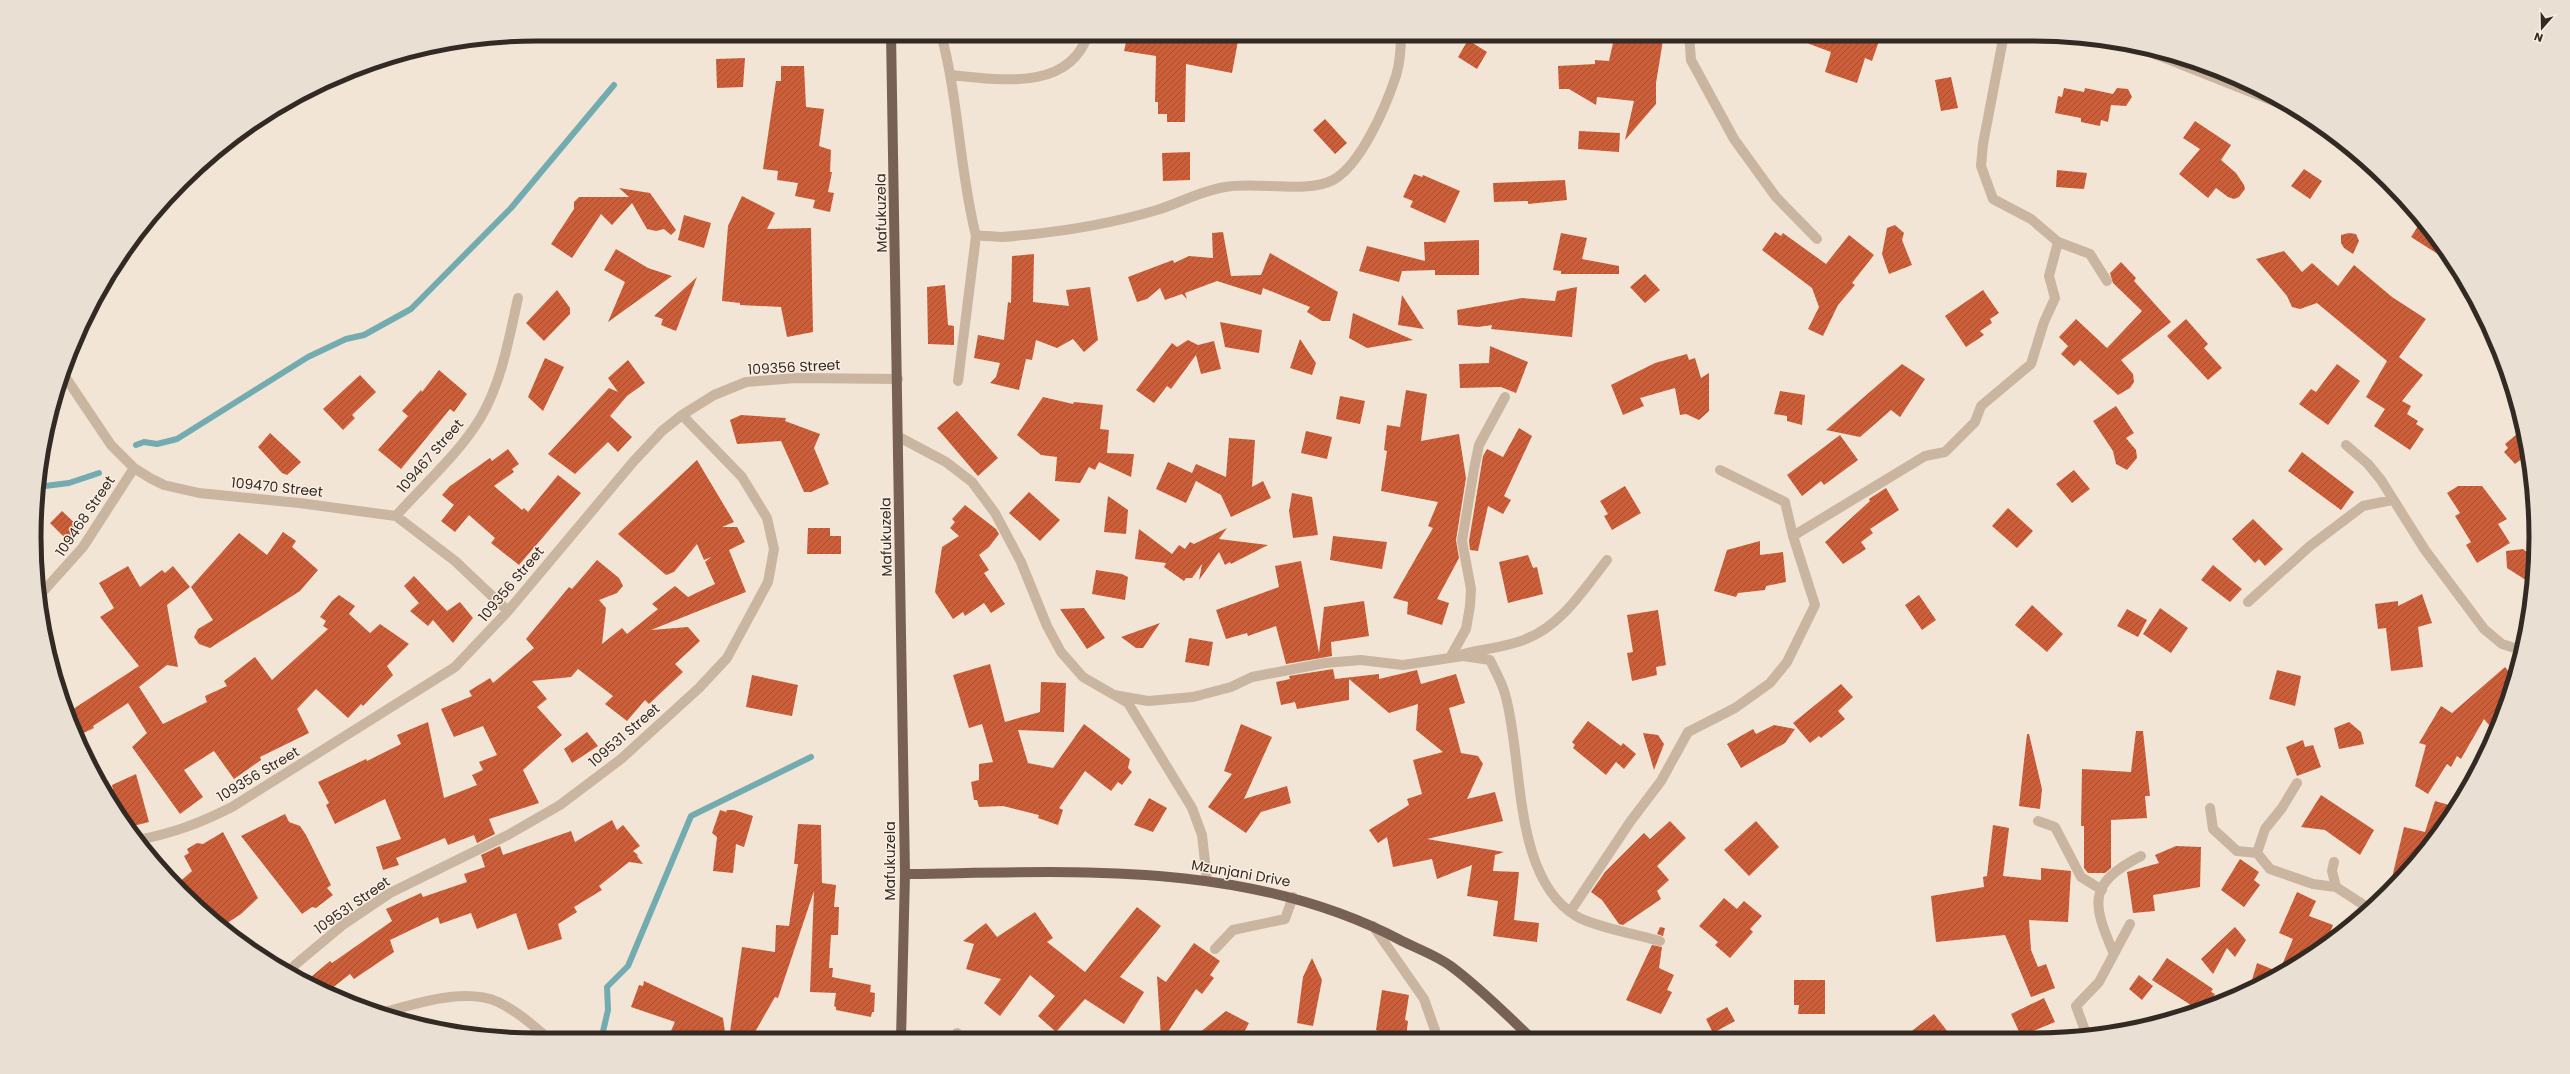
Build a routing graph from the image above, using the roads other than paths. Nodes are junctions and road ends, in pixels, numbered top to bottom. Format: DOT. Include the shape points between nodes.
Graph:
graph roads {
  1 [pos="891,41"];
  2 [pos="943,41"];
  3 [pos="1085,41"];
  4 [pos="1400,41"];
  5 [pos="1689,41"];
  6 [pos="2003,41"];
  7 [pos="2176,62"];
  8 [pos="950,75"];
  9 [pos="2256,94"];
  10 [pos="976,236"];
  11 [pos="1817,239"];
  12 [pos="2058,242"];
  13 [pos="2108,281"];
  14 [pos="518,298"];
  15 [pos="67,379"];
  16 [pos="898,379"];
  17 [pos="958,381"];
  18 [pos="1505,397"];
  19 [pos="682,415"];
  20 [pos="898,437"];
  21 [pos="2346,445"];
  22 [pos="134,468"];
  23 [pos="1720,470"];
  24 [pos="2392,500"];
  25 [pos="396,516"];
  26 [pos="1793,536"];
  27 [pos="1607,560"];
  28 [pos="44,591"];
  29 [pos="2248,602"];
  30 [pos="508,611"];
  31 [pos="2516,648"];
  32 [pos="1451,656"];
  33 [pos="1114,695"];
  34 [pos="2297,783"];
  35 [pos="2210,808"];
  36 [pos="2038,821"];
  37 [pos="143,839"];
  38 [pos="2257,853"];
  39 [pos="2141,856"];
  40 [pos="2334,862"];
  41 [pos="905,874"];
  42 [pos="1207,880"];
  43 [pos="2336,887"];
  44 [pos="2102,890"];
  45 [pos="1293,897"];
  46 [pos="2365,906"];
  47 [pos="1570,912"];
  48 [pos="2130,924"];
  49 [pos="1372,925"];
  50 [pos="1660,941"];
  51 [pos="1215,949"];
  52 [pos="2114,954"];
  53 [pos="292,969"];
  54 [pos="390,1010"];
  55 [pos="2085,1030"];
  56 [pos="539,1033"];
  57 [pos="901,1033"];
  58 [pos="1436,1033"];
  59 [pos="1526,1033"];
  1 -- 16 [label="main road, Mafukuzela"];
  2 -- 8 [label="street"];
  3 -- 8 [label="street" via="1075,57 1062,68 1045,76 1015,81"];
  4 -- 10 [label="street" via="1396,74 1380,114 1353,161 1332,181 1314,186 1226,186 1194,194 1157,210 1069,230 1001,237"];
  5 -- 11 [label="street" via="1691,60 1734,139 1776,198"];
  6 -- 12 [label="street" via="1981,166 1993,199 2031,219"];
  7 -- 9 [label="street"];
  8 -- 10 [label="street" via="969,208"];
  10 -- 17 [label="street"];
  12 -- 13 [label="street" via="2090,254"];
  12 -- 26 [label="street" via="2049,276 2055,298 2044,322 2031,364 1981,406 1975,422 1945,452 1925,456"];
  14 -- 25 [label="street, 109467 Street" via="504,360 481,416 468,436"];
  15 -- 22 [label="street, 109470 Street" via="111,445"];
  16 -- 19 [label="street, 109356 Street" via="796,378 746,382 714,395"];
  16 -- 20 [label="main road, Mafukuzela"];
  18 -- 32 [label="street" via="1479,445 1462,541 1471,589 1470,606 1466,629"];
  19 -- 30 [label="street, 109356 Street" via="662,431 633,462"];
  19 -- 53 [label="street, 109531 Street" via="742,477 767,518 774,549 768,582 727,658 699,688 621,759 560,805 508,835 390,893 344,924"];
  20 -- 33 [label="street" via="946,462 972,482 995,513 1021,562 1047,626 1061,652 1083,676"];
  20 -- 41 [label="main road, Mafukuzela"];
  21 -- 24 [label="street" via="2377,475"];
  22 -- 25 [label="street, 109470 Street" via="164,485 199,493"];
  22 -- 28 [label="street, 109468 Street" via="83,547"];
  23 -- 26 [label="street" via="1785,502"];
  24 -- 29 [label="street" via="2375,502 2358,509 2310,546"];
  24 -- 31 [label="street" via="2425,550 2484,629 2502,644"];
  25 -- 30 [label="street, 109470 Street" via="455,561"];
  26 -- 47 [label="street" via="1815,605 1787,662 1770,683 1741,704 1688,732 1661,781 1630,822"];
  27 -- 32 [label="street" via="1569,609 1547,628 1526,639"];
  30 -- 37 [label="street, 109356 Street" via="455,667 379,717 197,825"];
  32 -- 33 [label="street" via="1403,665 1361,660 1325,663 1252,677 1231,687 1193,697 1148,701"];
  32 -- 47 [label="street" via="1490,660 1505,693 1513,732 1523,823 1552,896"];
  33 -- 42 [label="street" via="1128,703 1192,808 1202,836"];
  34 -- 38 [label="street" via="2265,829"];
  35 -- 38 [label="street" via="2213,829 2237,852"];
  36 -- 44 [label="street" via="2055,827 2081,877"];
  38 -- 43 [label="street" via="2270,869 2313,884"];
  39 -- 44 [label="street" via="2122,866 2104,882"];
  40 -- 43 [label="street" via="2332,871"];
  41 -- 42 [label="main road, Mzunjani Drive" via="1055,872 1169,875"];
  41 -- 57 [label="main road, Mafukuzela"];
  42 -- 45 [label="main road, Mzunjani Drive"];
  43 -- 46 [label="street"];
  44 -- 52 [label="street" via="2097,904 2102,927"];
  45 -- 49 [label="main road, Mzunjani Drive"];
  45 -- 51 [label="street" via="1285,919 1233,930"];
  47 -- 50 [label="street" via="1578,917"];
  48 -- 52 [label="street"];
  49 -- 58 [label="street" via="1424,999"];
  49 -- 59 [label="main road, Mzunjani Drive" via="1451,966"];
  52 -- 55 [label="street" via="2099,982 2076,1006"];
  54 -- 56 [label="street" via="423,1000 470,996 497,1002 519,1015"];
}
